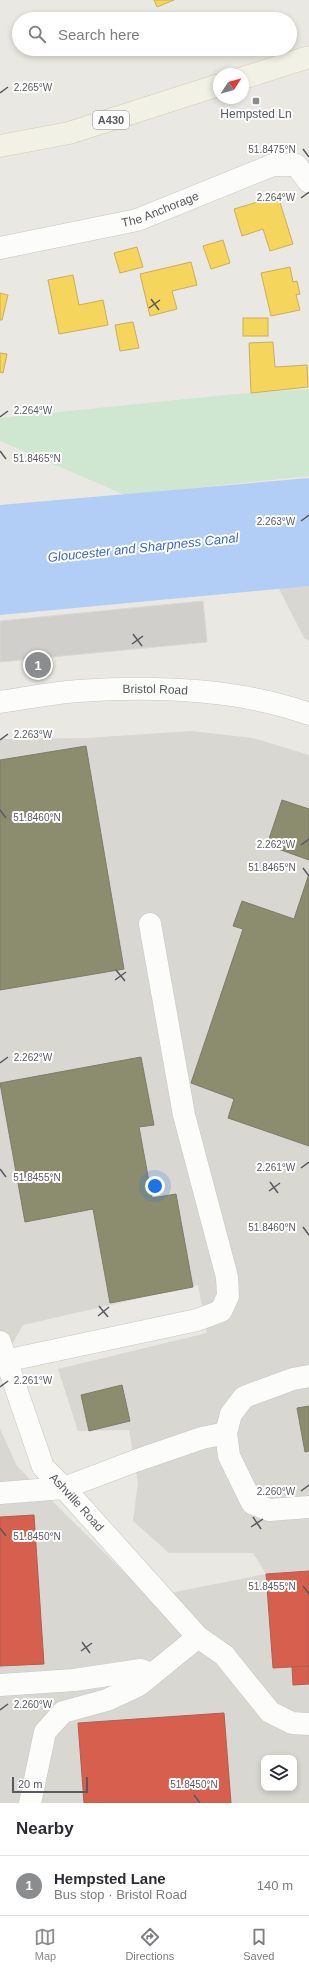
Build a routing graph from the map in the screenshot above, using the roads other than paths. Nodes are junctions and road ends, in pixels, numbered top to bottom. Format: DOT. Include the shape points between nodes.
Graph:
graph roads {
  1 [pos="309,57"];
  2 [pos="249,76"];
  3 [pos="213,87"];
  4 [pos="0,146"];
  5 [pos="309,182"];
  6 [pos="0,248"];
  7 [pos="0,702"];
  8 [pos="309,714"];
  9 [pos="150,924"];
  10 [pos="2,1355"];
  11 [pos="309,1376"];
  12 [pos="226,1433"];
  13 [pos="64,1488"];
  14 [pos="0,1493"];
  15 [pos="309,1507"];
  16 [pos="198,1637"];
  17 [pos="146,1680"];
  18 [pos="0,1686"];
  19 [pos="309,1724"];
  20 [pos="30,1803"];
  1 -- 2 [label="main road"];
  3 -- 4 [label="main road, A430" via="69,133"];
  5 -- 6 [label="street, The Anchorage" via="296,165 273,165 137,220"];
  7 -- 8 [label="street, Bristol Road" via="78,691 161,690 223,694 283,704"];
  9 -- 10 [label="street" via="184,1115 227,1277 228,1296 221,1311 197,1320"];
  10 -- 13 [label="street, Ashville Road" via="43,1467"];
  11 -- 12 [label="street" via="293,1379 244,1397 231,1414"];
  12 -- 13 [label="street" via="202,1438"];
  12 -- 15 [label="street" via="229,1456 252,1503 269,1510"];
  13 -- 14 [label="street"];
  13 -- 16 [label="street, Ashville Road"];
  16 -- 17 [label="street"];
  16 -- 19 [label="street, Ashville Road" via="224,1655 270,1712 292,1722"];
  17 -- 18 [label="street" via="141,1670 74,1680"];
  17 -- 20 [label="street" via="107,1700 63,1712 45,1732"];
}
